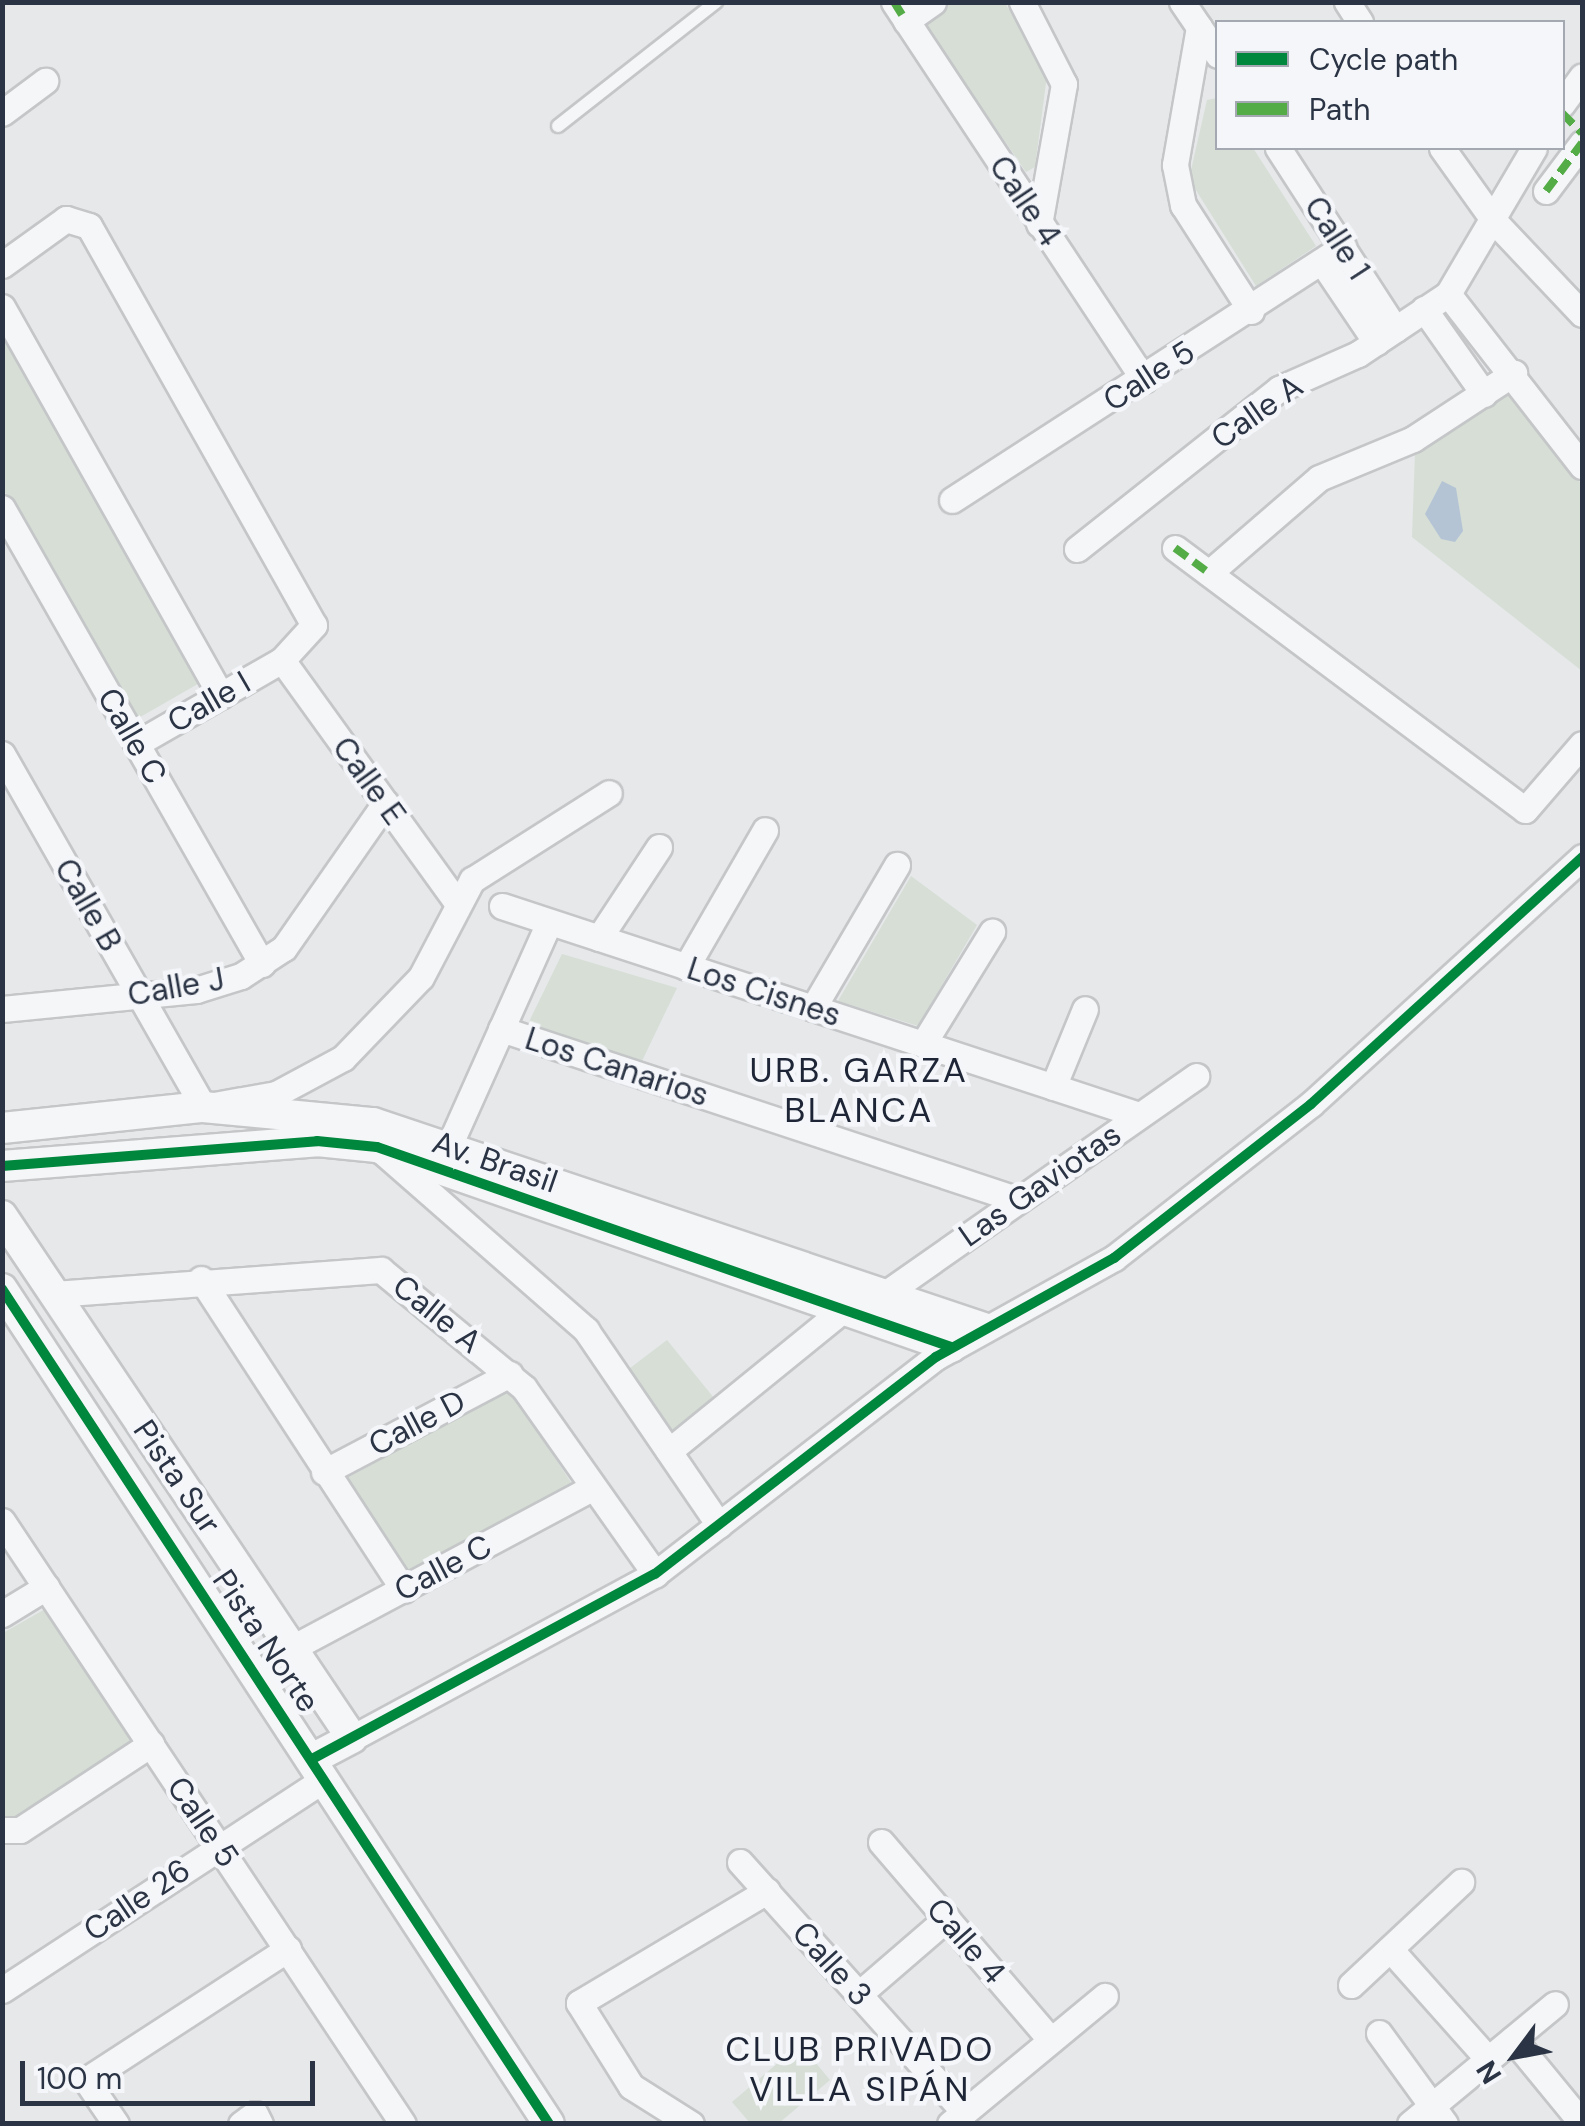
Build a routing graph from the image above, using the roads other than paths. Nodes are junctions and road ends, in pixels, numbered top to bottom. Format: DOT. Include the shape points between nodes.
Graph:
graph roads {
  1 [pos="716,2"];
  2 [pos="933,2"];
  3 [pos="1022,2"];
  4 [pos="1182,2"];
  5 [pos="900,12"];
  6 [pos="1199,27"];
  7 [pos="1215,51"];
  8 [pos="1582,76"];
  9 [pos="45,81"];
  10 [pos="1565,100"];
  11 [pos="2,112"];
  12 [pos="558,126"];
  13 [pos="1582,142"];
  14 [pos="1279,150"];
  15 [pos="1443,150"];
  16 [pos="1533,150"];
  17 [pos="1546,191"];
  18 [pos="1494,221"];
  19 [pos="1040,224"];
  20 [pos="1332,255"];
  21 [pos="2,265"];
  22 [pos="1448,294"];
  23 [pos="2,307"];
  24 [pos="1251,310"];
  25 [pos="1424,310"];
  26 [pos="1582,314"];
  27 [pos="1386,335"];
  28 [pos="1514,373"];
  29 [pos="1144,380"];
  30 [pos="1484,394"];
  31 [pos="1582,466"];
  32 [pos="952,500"];
  33 [pos="2,508"];
  34 [pos="1175,548"];
  35 [pos="1077,549"];
  36 [pos="1209,573"];
  37 [pos="282,660"];
  38 [pos="221,695"];
  39 [pos="136,744"];
  40 [pos="1582,744"];
  41 [pos="2,754"];
  42 [pos="609,793"];
  43 [pos="385,803"];
  44 [pos="764,830"];
  45 [pos="659,847"];
  46 [pos="1582,858"];
  47 [pos="897,865"];
  48 [pos="456,901"];
  49 [pos="502,906"];
  50 [pos="549,922"];
  51 [pos="992,932"];
  52 [pos="599,938"];
  53 [pos="262,964"];
  54 [pos="686,967"];
  55 [pos="140,996"];
  56 [pos="3,1008"];
  57 [pos="813,1008"];
  58 [pos="1085,1009"];
  59 [pos="501,1028"];
  60 [pos="923,1044"];
  61 [pos="1196,1076"];
  62 [pos="1053,1087"];
  63 [pos="203,1107"];
  64 [pos="1139,1115"];
  65 [pos="2,1128"];
  66 [pos="448,1146"];
  67 [pos="378,1148"];
  68 [pos="2,1166"];
  69 [pos="1018,1200"];
  70 [pos="2,1216"];
  71 [pos="200,1279"];
  72 [pos="2,1289"];
  73 [pos="53,1294"];
  74 [pos="885,1294"];
  75 [pos="844,1309"];
  76 [pos="984,1328"];
  77 [pos="951,1346"];
  78 [pos="510,1374"];
  79 [pos="669,1451"];
  80 [pos="324,1472"];
  81 [pos="593,1487"];
  82 [pos="2,1521"];
  83 [pos="719,1525"];
  84 [pos="654,1574"];
  85 [pos="46,1587"];
  86 [pos="404,1590"];
  87 [pos="2,1614"];
  88 [pos="292,1648"];
  89 [pos="352,1738"];
  90 [pos="151,1744"];
  91 [pos="319,1769"];
  92 [pos="2,1830"];
  93 [pos="882,1842"];
  94 [pos="219,1845"];
  95 [pos="740,1862"];
  96 [pos="1460,1882"];
  97 [pos="767,1891"];
  98 [pos="946,1918"];
  99 [pos="1390,1948"];
  100 [pos="288,1949"];
  101 [pos="1351,1985"];
  102 [pos="2,1990"];
  103 [pos="859,1994"];
  104 [pos="1105,1996"];
  105 [pos="1555,2004"];
  106 [pos="1379,2033"];
  107 [pos="1512,2039"];
  108 [pos="1051,2040"];
  109 [pos="1488,2059"];
  110 [pos="1438,2115"];
  111 [pos="957,2118"];
  112 [pos="1582,2123"];
  113 [pos="116,2124"];
  114 [pos="404,2124"];
  115 [pos="549,2124"];
  116 [pos="692,2124"];
  117 [pos="1410,2124"];
  1 -- 12 [label="lane"];
  2 -- 5 [label="street"];
  3 -- 19 [label="street" via="1064,84"];
  4 -- 6 [label="street"];
  5 -- 19 [label="street, Calle 4"];
  6 -- 7 [label="street"];
  6 -- 24 [label="street" via="1175,165 1183,204"];
  8 -- 10 [label="street"];
  9 -- 11 [label="street"];
  13 -- 17 [label="street"];
  14 -- 20 [label="street, Calle 1"];
  15 -- 18 [label="street"];
  16 -- 18 [label="street"];
  18 -- 22 [label="street"];
  18 -- 26 [label="street"];
  19 -- 29 [label="street, Calle 4"];
  20 -- 24 [label="street, Calle 5"];
  20 -- 27 [label="street, Calle 1"];
  21 -- 37 [label="street" via="66,219 89,226 314,624"];
  22 -- 25 [label="street, Calle A"];
  22 -- 28 [label="street"];
  23 -- 38 [label="street"];
  24 -- 29 [label="street, Calle 5"];
  25 -- 27 [label="street, Calle A"];
  25 -- 30 [label="street"];
  27 -- 35 [label="street, Calle A" via="1279,389"];
  28 -- 30 [label="street"];
  28 -- 31 [label="street"];
  29 -- 32 [label="street, Calle 5"];
  30 -- 36 [label="street" via="1414,439 1319,478"];
  33 -- 39 [label="street, Calle C"];
  34 -- 36 [label="street"];
  36 -- 40 [label="street" via="1524,810"];
  37 -- 38 [label="street, Calle I"];
  37 -- 43 [label="street, Calle E"];
  38 -- 39 [label="street, Calle I"];
  39 -- 53 [label="street, Calle C"];
  41 -- 55 [label="street, Calle B"];
  42 -- 48 [label="street" via="494,860"];
  43 -- 48 [label="street, Calle E"];
  43 -- 53 [label="street, Calle J" via="312,912"];
  44 -- 54 [label="street"];
  45 -- 52 [label="street"];
  46 -- 76 [label="street" via="1223,1177 1114,1258"];
  47 -- 57 [label="street"];
  48 -- 63 [label="street" via="420,977 358,1045 298,1085"];
  49 -- 50 [label="street, Los Cisnes"];
  50 -- 52 [label="street, Los Cisnes"];
  50 -- 59 [label="street"];
  51 -- 60 [label="street"];
  52 -- 54 [label="street, Los Cisnes"];
  53 -- 55 [label="street, Calle J" via="218,986"];
  54 -- 57 [label="street, Los Cisnes"];
  55 -- 56 [label="street, Calle J"];
  55 -- 63 [label="street, Calle B"];
  57 -- 60 [label="street, Los Cisnes"];
  58 -- 62 [label="street"];
  59 -- 66 [label="street"];
  59 -- 69 [label="street, Los Canarios"];
  60 -- 62 [label="street, Los Cisnes"];
  61 -- 64 [label="street, Las Gaviotas"];
  62 -- 64 [label="street, Los Cisnes"];
  63 -- 65 [label="street, Av. Brasil"];
  63 -- 66 [label="street, Av. Brasil" via="373,1123"];
  64 -- 69 [label="street, Las Gaviotas"];
  66 -- 74 [label="street, Av. Brasil"];
  67 -- 68 [label="street, Av. Brasil" via="317,1141"];
  67 -- 75 [label="street, Av. Brasil"];
  67 -- 79 [label="street" via="586,1330"];
  69 -- 74 [label="street, Las Gaviotas"];
  70 -- 73 [label="street, Pista Sur"];
  71 -- 73 [label="street, Calle A"];
  71 -- 78 [label="street, Calle A" via="381,1270"];
  71 -- 80 [label="street"];
  72 -- 91 [label="street, Pista Norte"];
  73 -- 88 [label="street, Pista Sur"];
  74 -- 76 [label="street, Av. Brasil"];
  75 -- 77 [label="street, Av. Brasil"];
  75 -- 79 [label="street"];
  76 -- 77 [label="street"];
  77 -- 83 [label="street"];
  78 -- 80 [label="street, Calle D"];
  78 -- 81 [label="street, Calle A"];
  79 -- 83 [label="street"];
  80 -- 86 [label="street"];
  81 -- 84 [label="street, Calle A"];
  81 -- 86 [label="street, Calle C"];
  82 -- 85 [label="street, Calle 5"];
  83 -- 84 [label="street"];
  84 -- 89 [label="street"];
  85 -- 87 [label="street"];
  85 -- 90 [label="street, Calle 5"];
  86 -- 88 [label="street, Calle C"];
  88 -- 89 [label="street, Pista Sur"];
  89 -- 91 [label="street"];
  90 -- 92 [label="street" via="20,1830"];
  90 -- 94 [label="street, Calle 5"];
  91 -- 94 [label="street, Calle 26"];
  91 -- 115 [label="street, Pista Norte"];
  93 -- 98 [label="street, Calle 4"];
  94 -- 100 [label="street, Calle 5"];
  94 -- 102 [label="street, Calle 26"];
  95 -- 97 [label="street, Calle 3"];
  96 -- 99 [label="street"];
  97 -- 103 [label="street, Calle 3"];
  97 -- 116 [label="street" via="579,2003 632,2086"];
  98 -- 103 [label="street"];
  98 -- 108 [label="street, Calle 4"];
  99 -- 101 [label="street"];
  99 -- 109 [label="street"];
  100 -- 113 [label="street" via="86,2080"];
  100 -- 114 [label="street, Calle 5"];
  103 -- 111 [label="street, Calle 3"];
  104 -- 108 [label="street"];
  105 -- 107 [label="street"];
  106 -- 110 [label="street"];
  107 -- 109 [label="street"];
  107 -- 112 [label="street"];
  108 -- 111 [label="street"];
  109 -- 110 [label="street"];
  110 -- 117 [label="street"];
}
